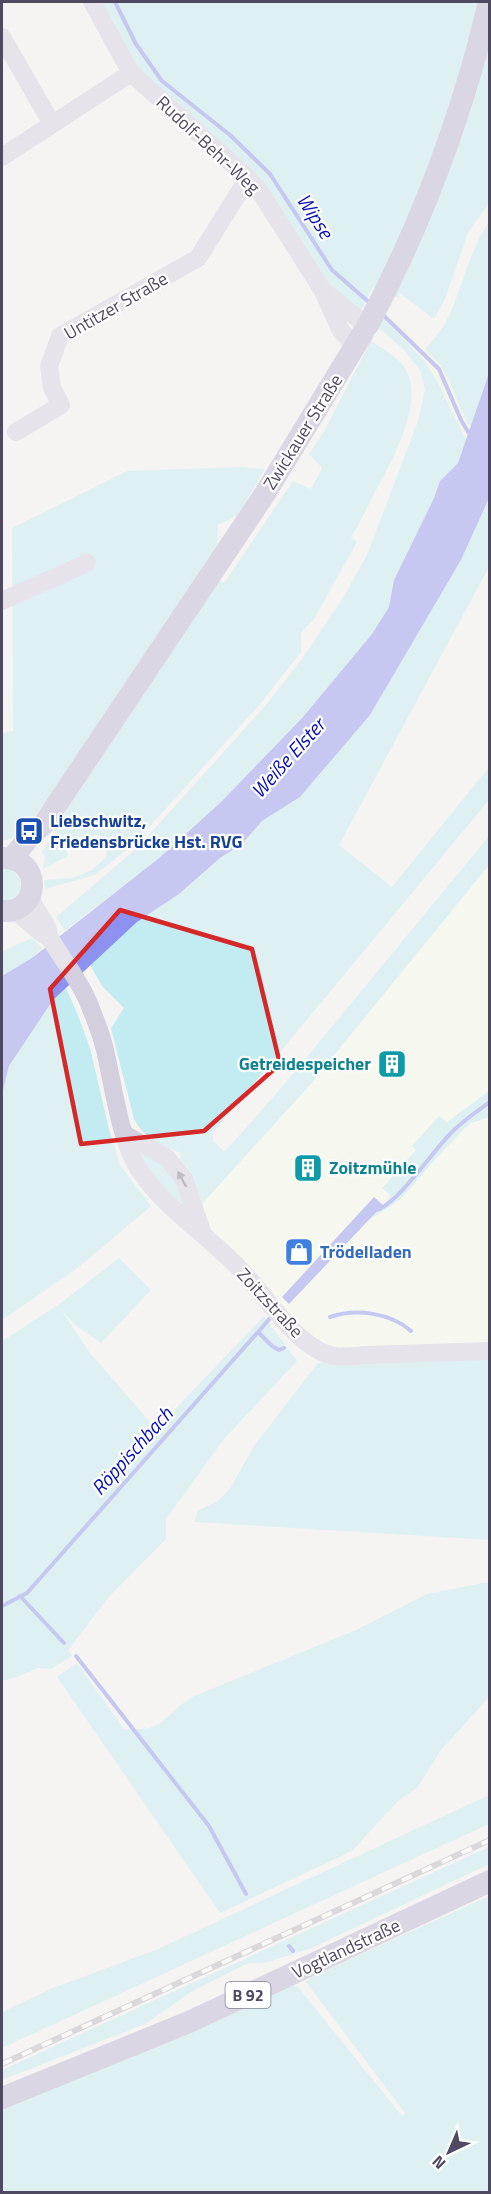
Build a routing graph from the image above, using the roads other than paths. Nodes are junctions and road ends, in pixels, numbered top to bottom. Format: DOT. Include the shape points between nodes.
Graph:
graph roads {
  1 [pos="92,2"];
  2 [pos="489,2"];
  3 [pos="3,43"];
  4 [pos="131,73"];
  5 [pos="52,124"];
  6 [pos="2,158"];
  7 [pos="248,178"];
  8 [pos="364,332"];
  9 [pos="16,432"];
  10 [pos="87,563"];
  11 [pos="2,601"];
  12 [pos="14,862"];
  13 [pos="15,905"];
  14 [pos="126,1135"];
  15 [pos="203,1234"];
  16 [pos="489,1351"];
  17 [pos="489,1881"];
  18 [pos="2,2098"];
  1 -- 4 [label="street, Rudolf-Behr-Weg"];
  2 -- 8 [label="main road, Zwickauer Straße" via="472,71 438,172"];
  3 -- 5 [label="street"];
  4 -- 5 [label="street"];
  4 -- 7 [label="street, Rudolf-Behr-Weg"];
  5 -- 6 [label="street"];
  7 -- 8 [label="street, Rudolf-Behr-Weg" via="323,291 341,331"];
  7 -- 9 [label="street, Untitzer Straße" via="198,258 60,336 49,366 52,388 62,405"];
  8 -- 12 [label="main road, Zwickauer Straße" via="267,492 43,825"];
  10 -- 11 [label="street"];
  12 -- 13 [label="main road, Zwickauer Straße" via="32,883"];
  13 -- 14 [label="street, Zoitzstraße" via="47,926 50,938 74,973 103,1042"];
  14 -- 15 [label="street, Zoitzstraße" via="128,1149 153,1189"];
  15 -- 14 [label="street, Zoitzstraße, one-way" via="184,1179 167,1158"];
  15 -- 16 [label="street, Zoitzstraße" via="306,1342 331,1356"];
  17 -- 18 [label="main road, Vogtlandstraße / B 92" via="189,2022"];
}
